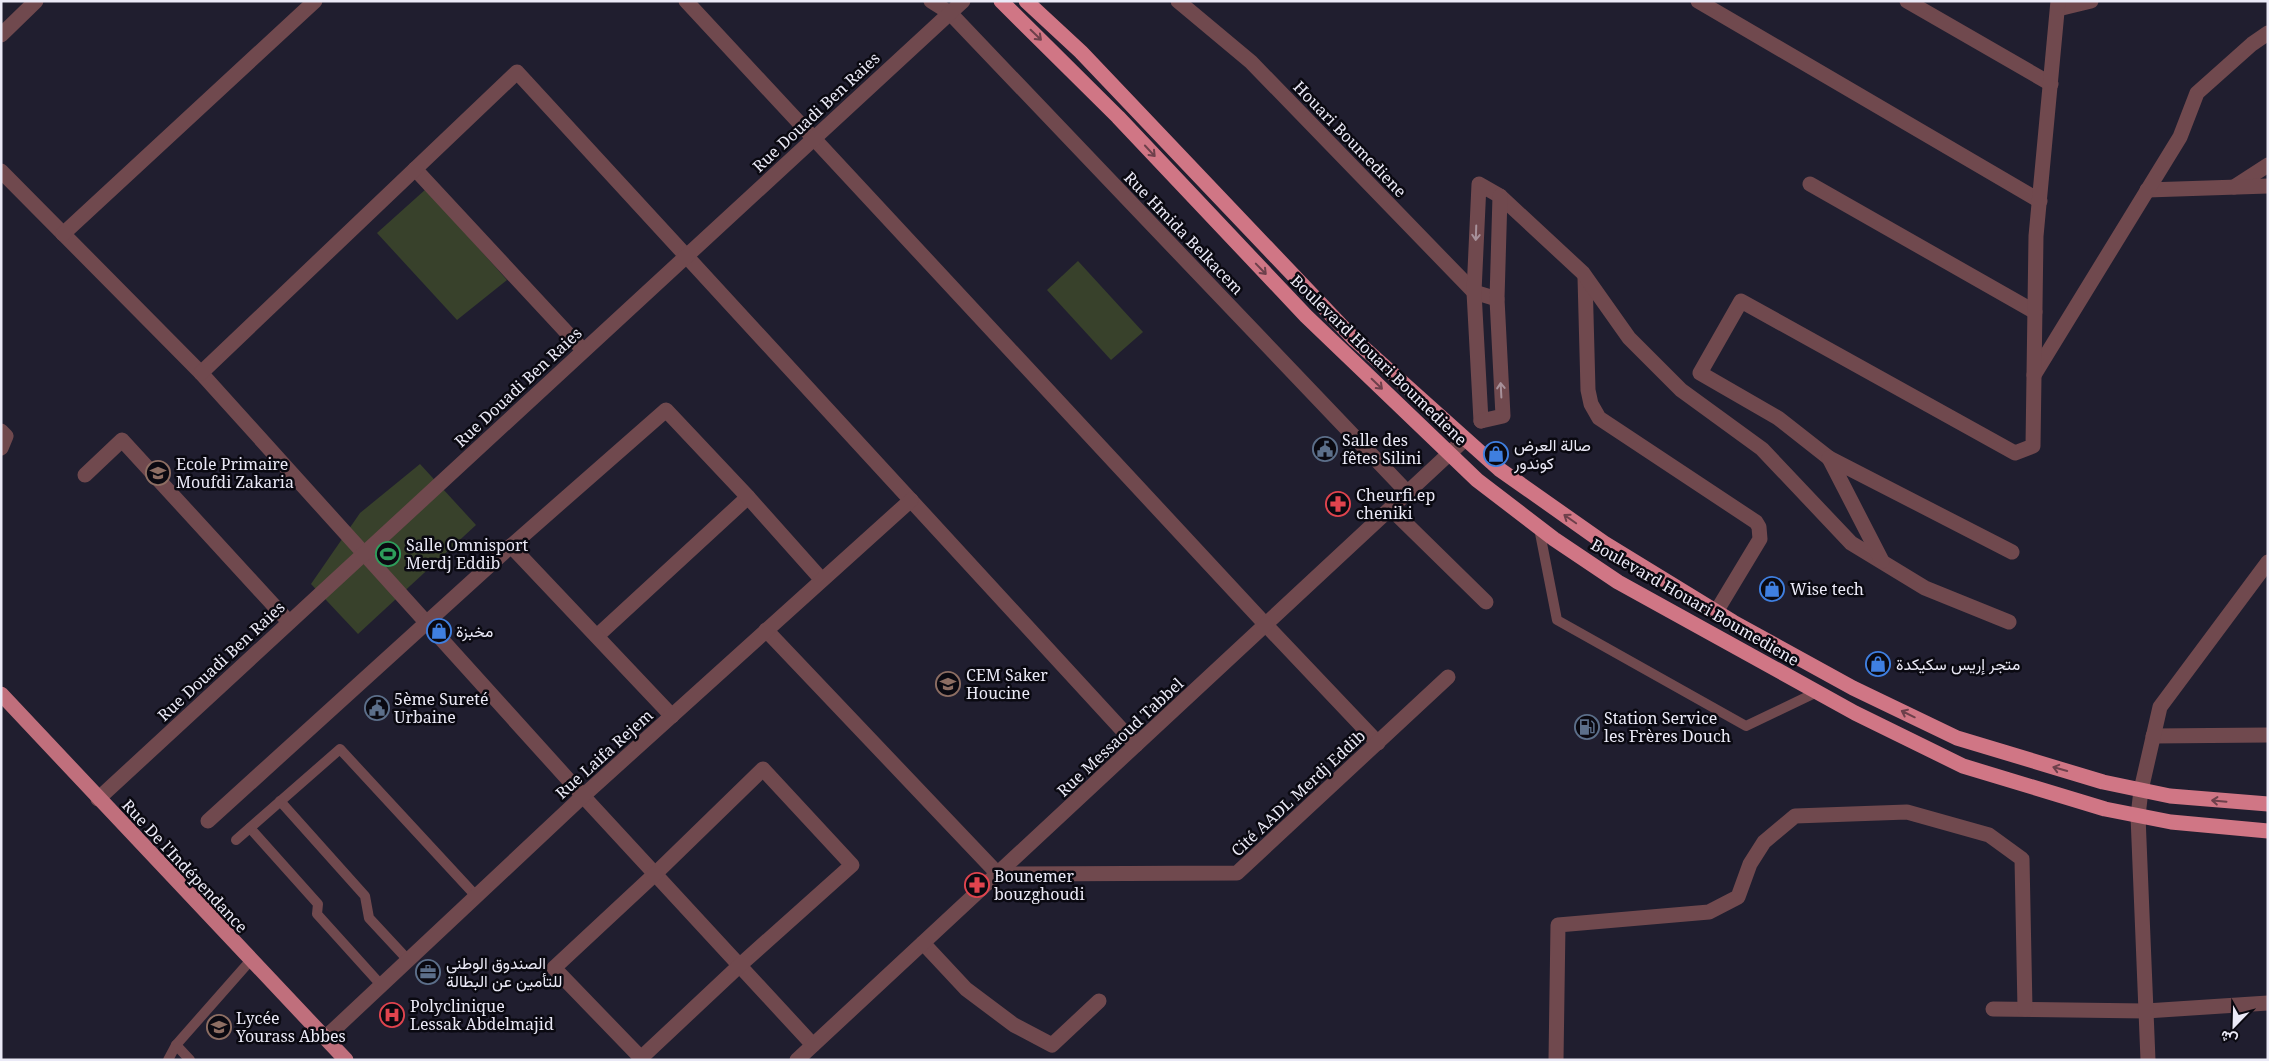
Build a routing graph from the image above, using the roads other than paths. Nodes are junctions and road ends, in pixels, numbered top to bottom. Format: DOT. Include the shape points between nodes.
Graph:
graph roads {
  1 [pos="36,1"];
  2 [pos="315,1"];
  3 [pos="686,1"];
  4 [pos="931,1"];
  5 [pos="963,1"];
  6 [pos="1001,1"];
  7 [pos="1026,1"];
  8 [pos="1178,1"];
  9 [pos="1698,1"];
  10 [pos="1907,1"];
  11 [pos="2090,1"];
  12 [pos="2058,5"];
  13 [pos="950,13"];
  14 [pos="2268,33"];
  15 [pos="1,34"];
  16 [pos="2051,84"];
  17 [pos="812,140"];
  18 [pos="2268,165"];
  19 [pos="416,169"];
  20 [pos="1,171"];
  21 [pos="1810,184"];
  22 [pos="2268,186"];
  23 [pos="2234,187"];
  24 [pos="2147,190"];
  25 [pos="1500,196"];
  26 [pos="2040,201"];
  27 [pos="64,234"];
  28 [pos="686,256"];
  29 [pos="1586,277"];
  30 [pos="1474,292"];
  31 [pos="1497,299"];
  32 [pos="2035,312"];
  33 [pos="583,350"];
  34 [pos="201,373"];
  35 [pos="2034,375"];
  36 [pos="1481,421"];
  37 [pos="1,431"];
  38 [pos="1466,439"];
  39 [pos="1,448"];
  40 [pos="1449,454"];
  41 [pos="1830,458"];
  42 [pos="85,475"];
  43 [pos="1408,493"];
  44 [pos="748,497"];
  45 [pos="911,500"];
  46 [pos="1391,509"];
  47 [pos="1539,528"];
  48 [pos="511,546"];
  49 [pos="2012,552"];
  50 [pos="363,553"];
  51 [pos="1883,562"];
  52 [pos="2268,562"];
  53 [pos="822,580"];
  54 [pos="1486,602"];
  55 [pos="1716,612"];
  56 [pos="289,622"];
  57 [pos="427,622"];
  58 [pos="2008,622"];
  59 [pos="1266,625"];
  60 [pos="766,630"];
  61 [pos="597,636"];
  62 [pos="1448,677"];
  63 [pos="1817,692"];
  64 [pos="1,694"];
  65 [pos="672,716"];
  66 [pos="2268,735"];
  67 [pos="2153,736"];
  68 [pos="1378,743"];
  69 [pos="1136,745"];
  70 [pos="2140,790"];
  71 [pos="583,796"];
  72 [pos="98,798"];
  73 [pos="280,801"];
  74 [pos="2268,804"];
  75 [pos="2138,816"];
  76 [pos="208,821"];
  77 [pos="250,828"];
  78 [pos="2268,831"];
  79 [pos="236,840"];
  80 [pos="655,874"];
  81 [pos="998,874"];
  82 [pos="476,896"];
  83 [pos="923,943"];
  84 [pos="408,960"];
  85 [pos="250,961"];
  86 [pos="739,966"];
  87 [pos="382,986"];
  88 [pos="1099,1002"];
  89 [pos="2268,1003"];
  90 [pos="1993,1009"];
  91 [pos="2026,1009"];
  92 [pos="2146,1011"];
  93 [pos="325,1038"];
  94 [pos="176,1045"];
  95 [pos="813,1045"];
  96 [pos="168,1060"];
  97 [pos="190,1060"];
  98 [pos="346,1060"];
  99 [pos="797,1060"];
  100 [pos="1556,1060"];
  101 [pos="2148,1060"];
  1 -- 15 [label="street"];
  2 -- 27 [label="street"];
  3 -- 17 [label="street"];
  4 -- 13 [label="street, Rue Hmida Belkacem"];
  5 -- 13 [label="street, Rue Douadi Ben Raies"];
  6 -- 40 [label="highway, Boulevard Houari Boumediene, one-way" via="1118,118 1306,316"];
  7 -- 38 [label="highway, Boulevard Houari Boumediene" via="1081,52 1355,340"];
  8 -- 30 [label="street, Houari Boumediene" via="1251,62"];
  9 -- 26 [label="street"];
  10 -- 16 [label="street"];
  11 -- 12 [label="street"];
  12 -- 16 [label="street"];
  13 -- 17 [label="street, Rue Douadi Ben Raies"];
  13 -- 43 [label="street, Rue Hmida Belkacem"];
  14 -- 24 [label="street" via="2197,93 2180,137"];
  16 -- 26 [label="street"];
  17 -- 28 [label="street, Rue Douadi Ben Raies"];
  17 -- 59 [label="street"];
  18 -- 23 [label="street"];
  19 -- 28 [label="street" via="517,72"];
  19 -- 33 [label="street"];
  19 -- 34 [label="street"];
  20 -- 27 [label="street"];
  21 -- 32 [label="street"];
  22 -- 23 [label="street"];
  23 -- 24 [label="street"];
  24 -- 35 [label="street"];
  25 -- 29 [label="street"];
  25 -- 30 [label="street, one-way" via="1478,184"];
  25 -- 31 [label="street"];
  26 -- 32 [label="street"];
  27 -- 34 [label="street"];
  28 -- 33 [label="street, Rue Douadi Ben Raies"];
  28 -- 45 [label="street"];
  29 -- 51 [label="street" via="1629,338 1681,390 1762,449 1851,543"];
  29 -- 55 [label="street" via="1588,390 1599,418 1759,527 1760,539"];
  30 -- 31 [label="street, Houari Boumediene"];
  30 -- 36 [label="street"];
  36 -- 31 [label="street, one-way" via="1502,416"];
  32 -- 35 [label="street"];
  33 -- 50 [label="street, Rue Douadi Ben Raies"];
  34 -- 50 [label="street"];
  35 -- 41 [label="street" via="2033,446 2015,453 1741,301 1700,373 1778,418"];
  36 -- 38 [label="street"];
  37 -- 39 [label="street" via="6,436"];
  38 -- 40 [label="street, Rue Messaoud Tabbel"];
  55 -- 38 [label="highway, Boulevard Houari Boumediene, one-way" via="1604,543 1499,469"];
  40 -- 43 [label="street, Rue Messaoud Tabbel"];
  40 -- 47 [label="highway, Boulevard Houari Boumediene"];
  41 -- 49 [label="street"];
  41 -- 51 [label="street"];
  42 -- 56 [label="street" via="122,440"];
  43 -- 46 [label="street, Rue Messaoud Tabbel"];
  44 -- 48 [label="street" via="666,410"];
  44 -- 53 [label="street"];
  44 -- 61 [label="street"];
  45 -- 53 [label="street, Rue Laifa Rejem"];
  45 -- 69 [label="street"];
  46 -- 54 [label="street"];
  46 -- 59 [label="street, Rue Messaoud Tabbel"];
  47 -- 63 [label="highway, Boulevard Houari Boumediene" via="1618,582"];
  47 -- 63 [label="lane" via="1557,620 1746,726"];
  48 -- 57 [label="street"];
  48 -- 61 [label="street"];
  50 -- 56 [label="street, Rue Douadi Ben Raies"];
  50 -- 57 [label="street"];
  51 -- 58 [label="street" via="1925,588"];
  52 -- 67 [label="street" via="2160,707"];
  53 -- 60 [label="street, Rue Laifa Rejem"];
  70 -- 55 [label="highway, Boulevard Houari Boumediene, one-way" via="1957,738 1854,688"];
  56 -- 72 [label="street, Rue Douadi Ben Raies"];
  57 -- 71 [label="street"];
  57 -- 76 [label="street"];
  59 -- 68 [label="street"];
  59 -- 69 [label="street, Rue Messaoud Tabbel"];
  60 -- 65 [label="street, Rue Laifa Rejem"];
  60 -- 81 [label="street"];
  61 -- 65 [label="street"];
  62 -- 68 [label="street, Cité AADL Merdj Eddib"];
  63 -- 75 [label="highway, Boulevard Houari Boumediene" via="1963,766"];
  64 -- 72 [label="main road, Rue De l'Indépendance"];
  65 -- 71 [label="street, Rue Laifa Rejem"];
  66 -- 67 [label="street"];
  67 -- 70 [label="street"];
  68 -- 81 [label="street, Cité AADL Merdj Eddib" via="1237,873"];
  69 -- 81 [label="street, Rue Messaoud Tabbel"];
  74 -- 70 [label="highway, Boulevard Houari Boumediene, one-way" via="2170,796"];
  70 -- 75 [label="street"];
  71 -- 80 [label="street"];
  71 -- 82 [label="street, Rue Laifa Rejem"];
  72 -- 85 [label="main road, Rue De l'Indépendance"];
  73 -- 77 [label="lane"];
  73 -- 82 [label="lane" via="340,748"];
  73 -- 84 [label="lane" via="365,896 370,918"];
  75 -- 78 [label="highway, Boulevard Houari Boumediene"];
  75 -- 92 [label="street"];
  77 -- 79 [label="lane"];
  77 -- 87 [label="lane" via="318,904 318,914"];
  80 -- 86 [label="street"];
  80 -- 86 [label="street" via="554,968 641,1058"];
  80 -- 86 [label="street" via="763,768 852,865"];
  81 -- 83 [label="street, Rue Messaoud Tabbel"];
  82 -- 84 [label="street, Rue Laifa Rejem"];
  83 -- 88 [label="street" via="966,989 1014,1025 1052,1045"];
  83 -- 95 [label="street, Rue Messaoud Tabbel"];
  84 -- 87 [label="street, Rue Laifa Rejem"];
  85 -- 93 [label="main road, Rue De l'Indépendance"];
  85 -- 94 [label="lane"];
  86 -- 95 [label="street"];
  87 -- 93 [label="street, Rue Laifa Rejem"];
  89 -- 92 [label="street"];
  90 -- 91 [label="street"];
  91 -- 92 [label="street"];
  91 -- 100 [label="street" via="2022,859 1990,835 1907,812 1795,816 1764,842 1750,864 1738,896 1710,912 1558,925"];
  92 -- 101 [label="street"];
  93 -- 98 [label="main road, Rue De l'Indépendance"];
  94 -- 96 [label="lane"];
  94 -- 97 [label="lane"];
  95 -- 99 [label="street, Rue Messaoud Tabbel"];
}
